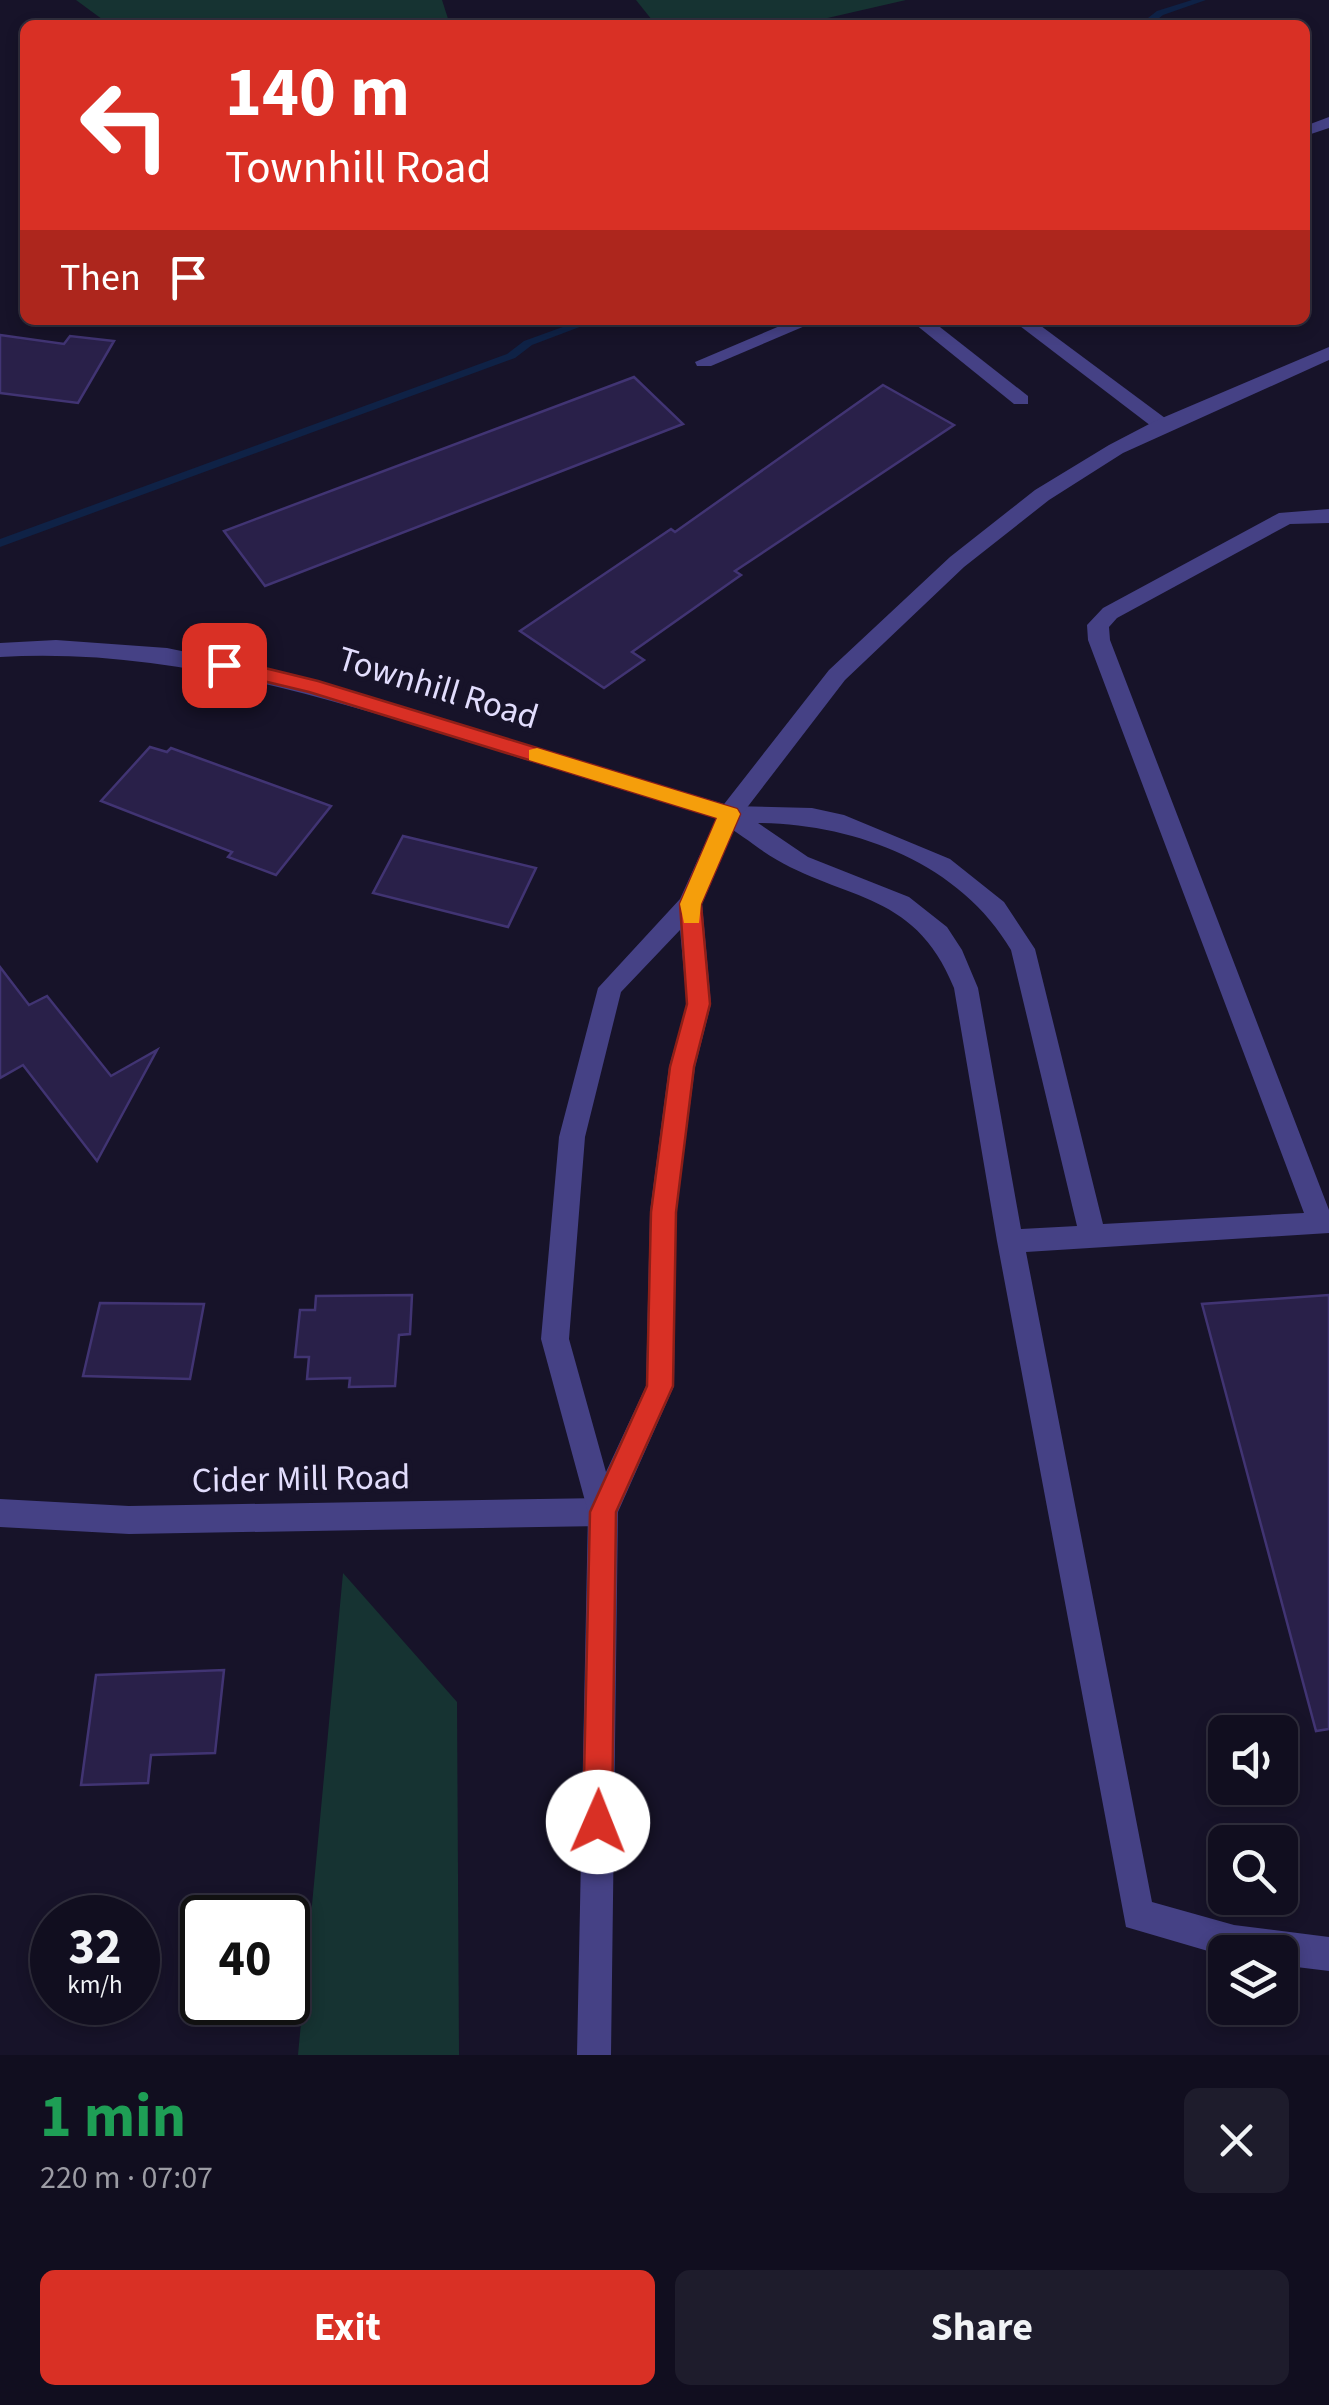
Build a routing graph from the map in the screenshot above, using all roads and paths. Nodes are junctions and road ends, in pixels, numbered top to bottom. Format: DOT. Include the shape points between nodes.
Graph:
graph roads {
  1 [pos="797,325"];
  2 [pos="925,325"];
  3 [pos="1028,325"];
  4 [pos="1329,353"];
  5 [pos="704,362"];
  6 [pos="1021,400"];
  7 [pos="1162,424"];
  8 [pos="1329,516"];
  9 [pos="0,650"];
  10 [pos="729,814"];
  11 [pos="690,904"];
  12 [pos="1325,1223"];
  13 [pos="1093,1238"];
  14 [pos="1010,1242"];
  15 [pos="603,1512"];
  16 [pos="0,1513"];
  17 [pos="1329,1954"];
  18 [pos="594,2055"];
  1 -- 5 [label="street"];
  2 -- 6 [label="street"];
  3 -- 7 [label="street"];
  4 -- 7 [label="street"];
  7 -- 10 [label="street" via="1042,495 895,617 837,674"];
  8 -- 12 [label="street" via="1286,518 1098,625"];
  9 -- 10 [label="street, Townhill Road" via="132,652 224,665"];
  10 -- 11 [label="street"];
  10 -- 13 [label="street" via="824,818 879,837 971,882 1006,916 1024,949"];
  10 -- 14 [label="street" via="799,863 908,905 956,956"];
  11 -- 15 [label="street" via="699,1004 682,1067 664,1212 660,1386"];
  11 -- 15 [label="street" via="610,988 572,1137 556,1340"];
  12 -- 13 [label="street"];
  13 -- 14 [label="street"];
  14 -- 17 [label="street" via="1138,1915 1234,1942"];
  15 -- 16 [label="street, Cider Mill Road" via="129,1520"];
  15 -- 18 [label="street"];
}
